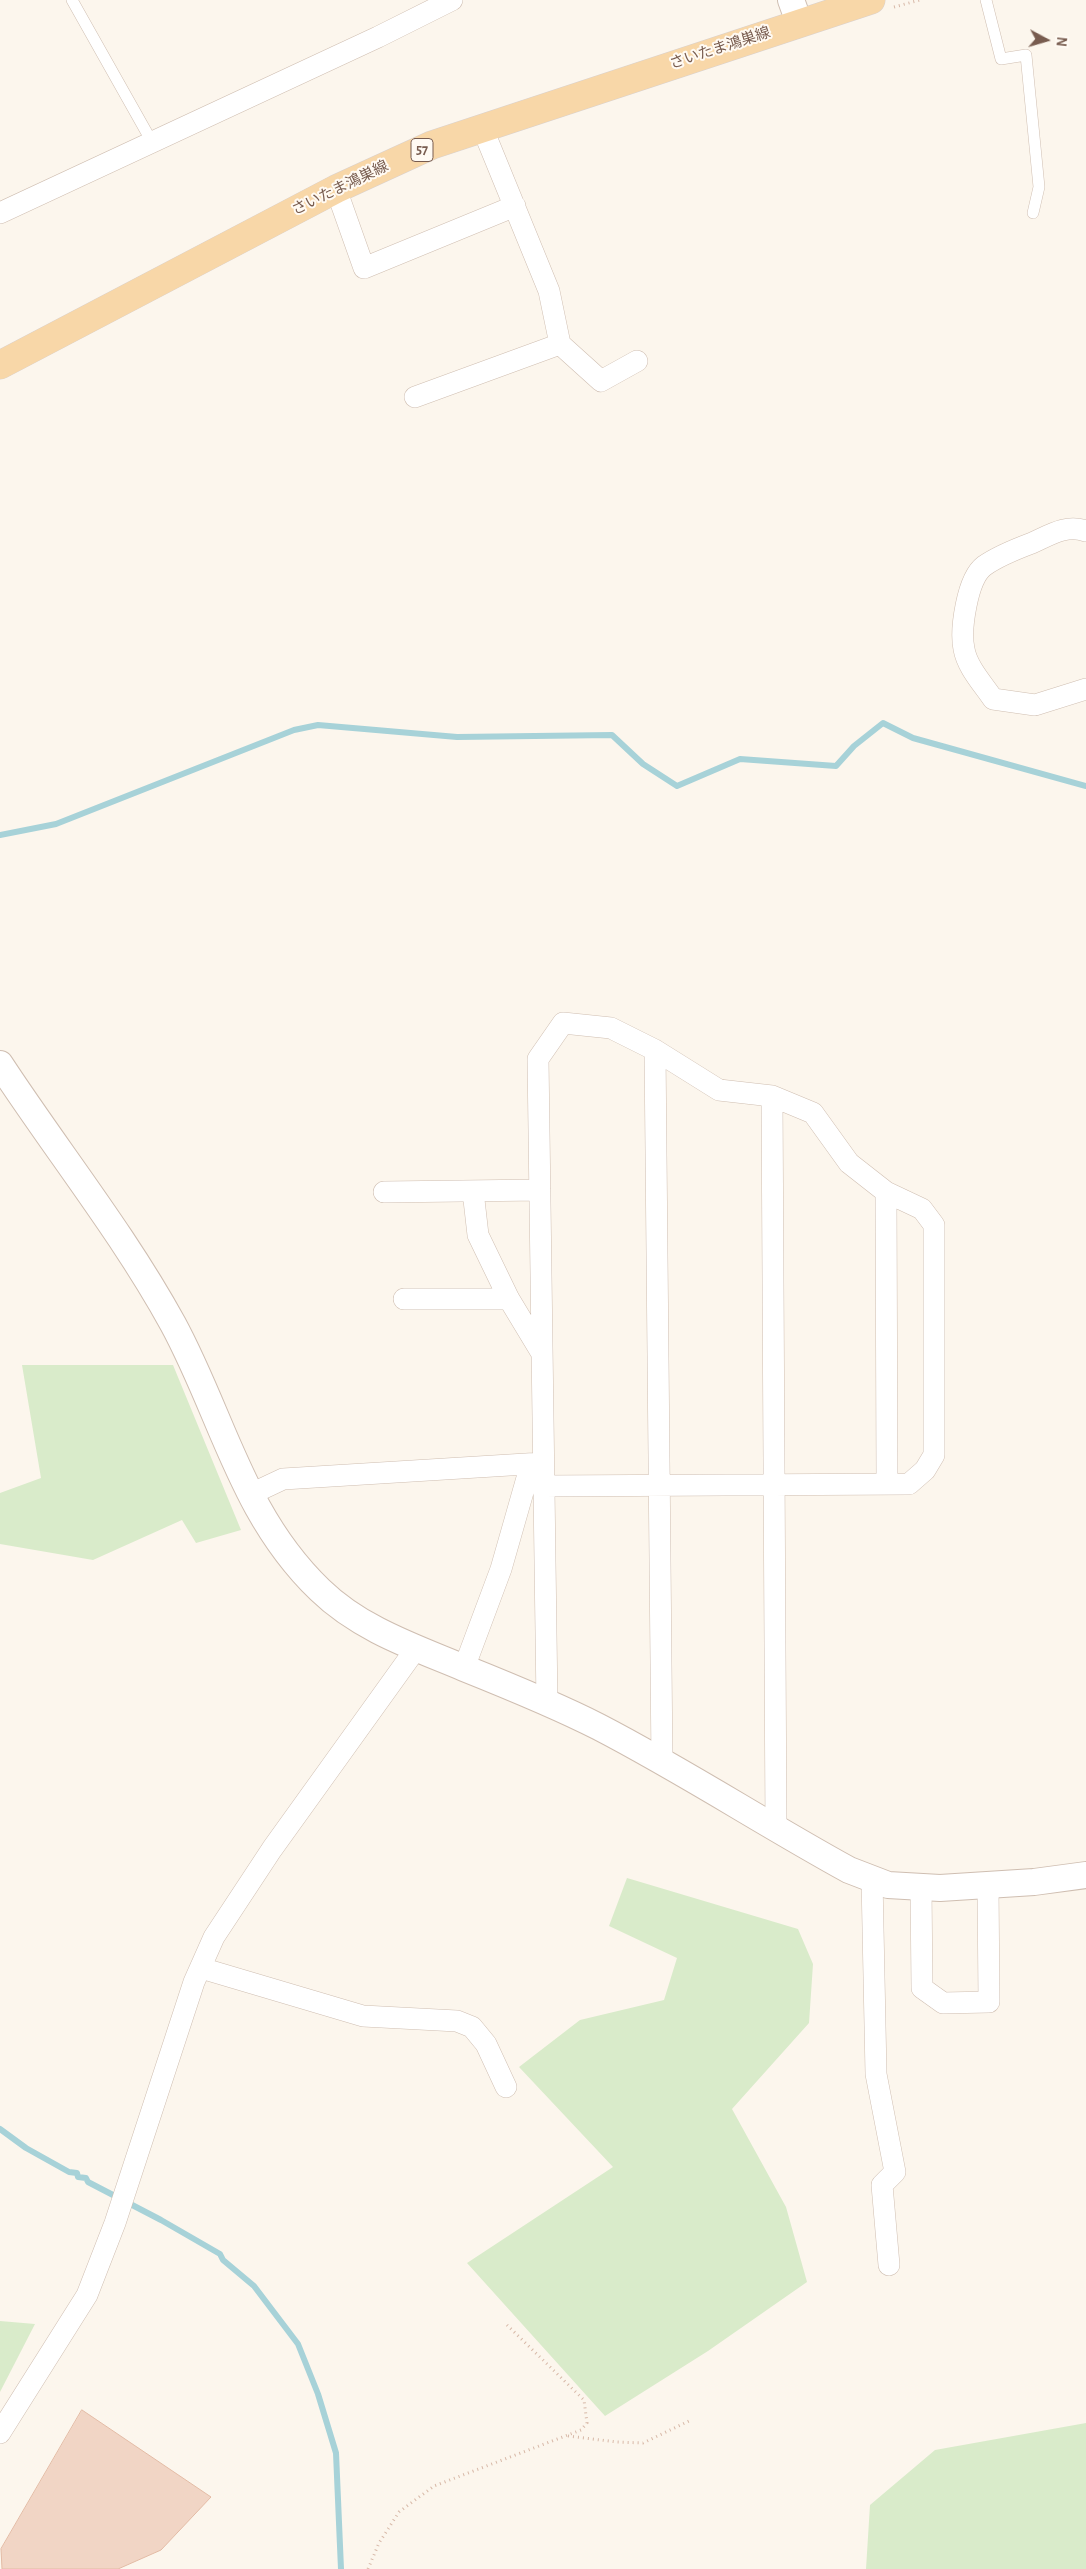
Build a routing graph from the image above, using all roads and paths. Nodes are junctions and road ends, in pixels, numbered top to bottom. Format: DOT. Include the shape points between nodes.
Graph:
graph roads {
  1 [pos="72,0"];
  2 [pos="452,0"];
  3 [pos="871,0"];
  4 [pos="986,0"];
  5 [pos="795,11"];
  6 [pos="482,127"];
  7 [pos="152,142"];
  8 [pos="336,190"];
  9 [pos="515,206"];
  10 [pos="0,213"];
  11 [pos="1033,213"];
  12 [pos="560,344"];
  13 [pos="637,361"];
  14 [pos="0,365"];
  15 [pos="416,397"];
  16 [pos="1086,531"];
  17 [pos="1086,689"];
  18 [pos="655,1050"];
  19 [pos="0,1064"];
  20 [pos="772,1096"];
  21 [pos="540,1190"];
  22 [pos="473,1191"];
  23 [pos="384,1192"];
  24 [pos="886,1192"];
  25 [pos="404,1299"];
  26 [pos="509,1299"];
  27 [pos="541,1353"];
  28 [pos="537,1464"];
  29 [pos="887,1482"];
  30 [pos="775,1485"];
  31 [pos="544,1486"];
  32 [pos="660,1486"];
  33 [pos="249,1495"];
  34 [pos="415,1650"];
  35 [pos="464,1668"];
  36 [pos="547,1704"];
  37 [pos="662,1763"];
  38 [pos="776,1830"];
  39 [pos="1086,1875"];
  40 [pos="872,1879"];
  41 [pos="988,1885"];
  42 [pos="921,1888"];
  43 [pos="201,1968"];
  44 [pos="506,2087"];
  45 [pos="889,2265"];
  46 [pos="506,2325"];
  47 [pos="689,2421"];
  48 [pos="0,2433"];
  49 [pos="566,2435"];
  50 [pos="368,2569"];
  1 -- 7 [label="lane"];
  2 -- 7 [label="street"];
  3 -- 5 [label="main road, さいたま鴻巣線 / 57"];
  4 -- 11 [label="lane" via="1001,59 1026,55 1039,187"];
  5 -- 6 [label="main road, さいたま鴻巣線 / 57"];
  6 -- 8 [label="main road, さいたま鴻巣線 / 57" via="416,152"];
  6 -- 9 [label="street"];
  7 -- 10 [label="street"];
  8 -- 9 [label="street" via="364,268"];
  8 -- 14 [label="main road, さいたま鴻巣線 / 57"];
  9 -- 12 [label="street" via="549,291"];
  12 -- 13 [label="street" via="601,381"];
  12 -- 15 [label="street"];
  16 -- 17 [label="street" via="1064,529 982,567 969,593 963,625 964,650 993,699 1035,705"];
  18 -- 20 [label="street" via="719,1090"];
  18 -- 21 [label="street" via="611,1028 563,1023 538,1060"];
  18 -- 32 [label="street"];
  19 -- 33 [label="street" via="44,1132 136,1260 175,1327"];
  20 -- 24 [label="street" via="814,1112 849,1163"];
  20 -- 30 [label="street"];
  21 -- 22 [label="street"];
  21 -- 27 [label="street"];
  22 -- 23 [label="street"];
  22 -- 26 [label="street" via="478,1234"];
  24 -- 29 [label="street"];
  24 -- 29 [label="street" via="922,1209 934,1225 934,1456 925,1470 909,1484"];
  25 -- 26 [label="street"];
  26 -- 27 [label="street"];
  27 -- 28 [label="street"];
  28 -- 31 [label="street"];
  28 -- 33 [label="street" via="283,1479"];
  28 -- 35 [label="street"];
  29 -- 30 [label="street"];
  30 -- 32 [label="street"];
  30 -- 38 [label="street"];
  31 -- 32 [label="street"];
  31 -- 36 [label="street"];
  32 -- 37 [label="street"];
  33 -- 34 [label="street" via="284,1553 322,1592 361,1622"];
  34 -- 35 [label="street"];
  34 -- 43 [label="street" via="272,1849 214,1937"];
  35 -- 36 [label="street"];
  36 -- 37 [label="street" via="598,1727"];
  37 -- 38 [label="street"];
  38 -- 40 [label="street"];
  39 -- 41 [label="street"];
  40 -- 42 [label="street" via="888,1886"];
  40 -- 45 [label="street" via="876,2074 895,2172 882,2185"];
  41 -- 42 [label="street"];
  41 -- 42 [label="street" via="989,2002 943,2003 922,1988"];
  43 -- 44 [label="street" via="363,2016 457,2021 472,2027 486,2044"];
  43 -- 48 [label="street" via="115,2223 87,2294"];
  46 -- 49 [label="path" via="584,2400 587,2423 581,2430"];
  47 -- 49 [label="path" via="643,2442"];
  49 -- 50 [label="path" via="434,2486 398,2512"];
}
